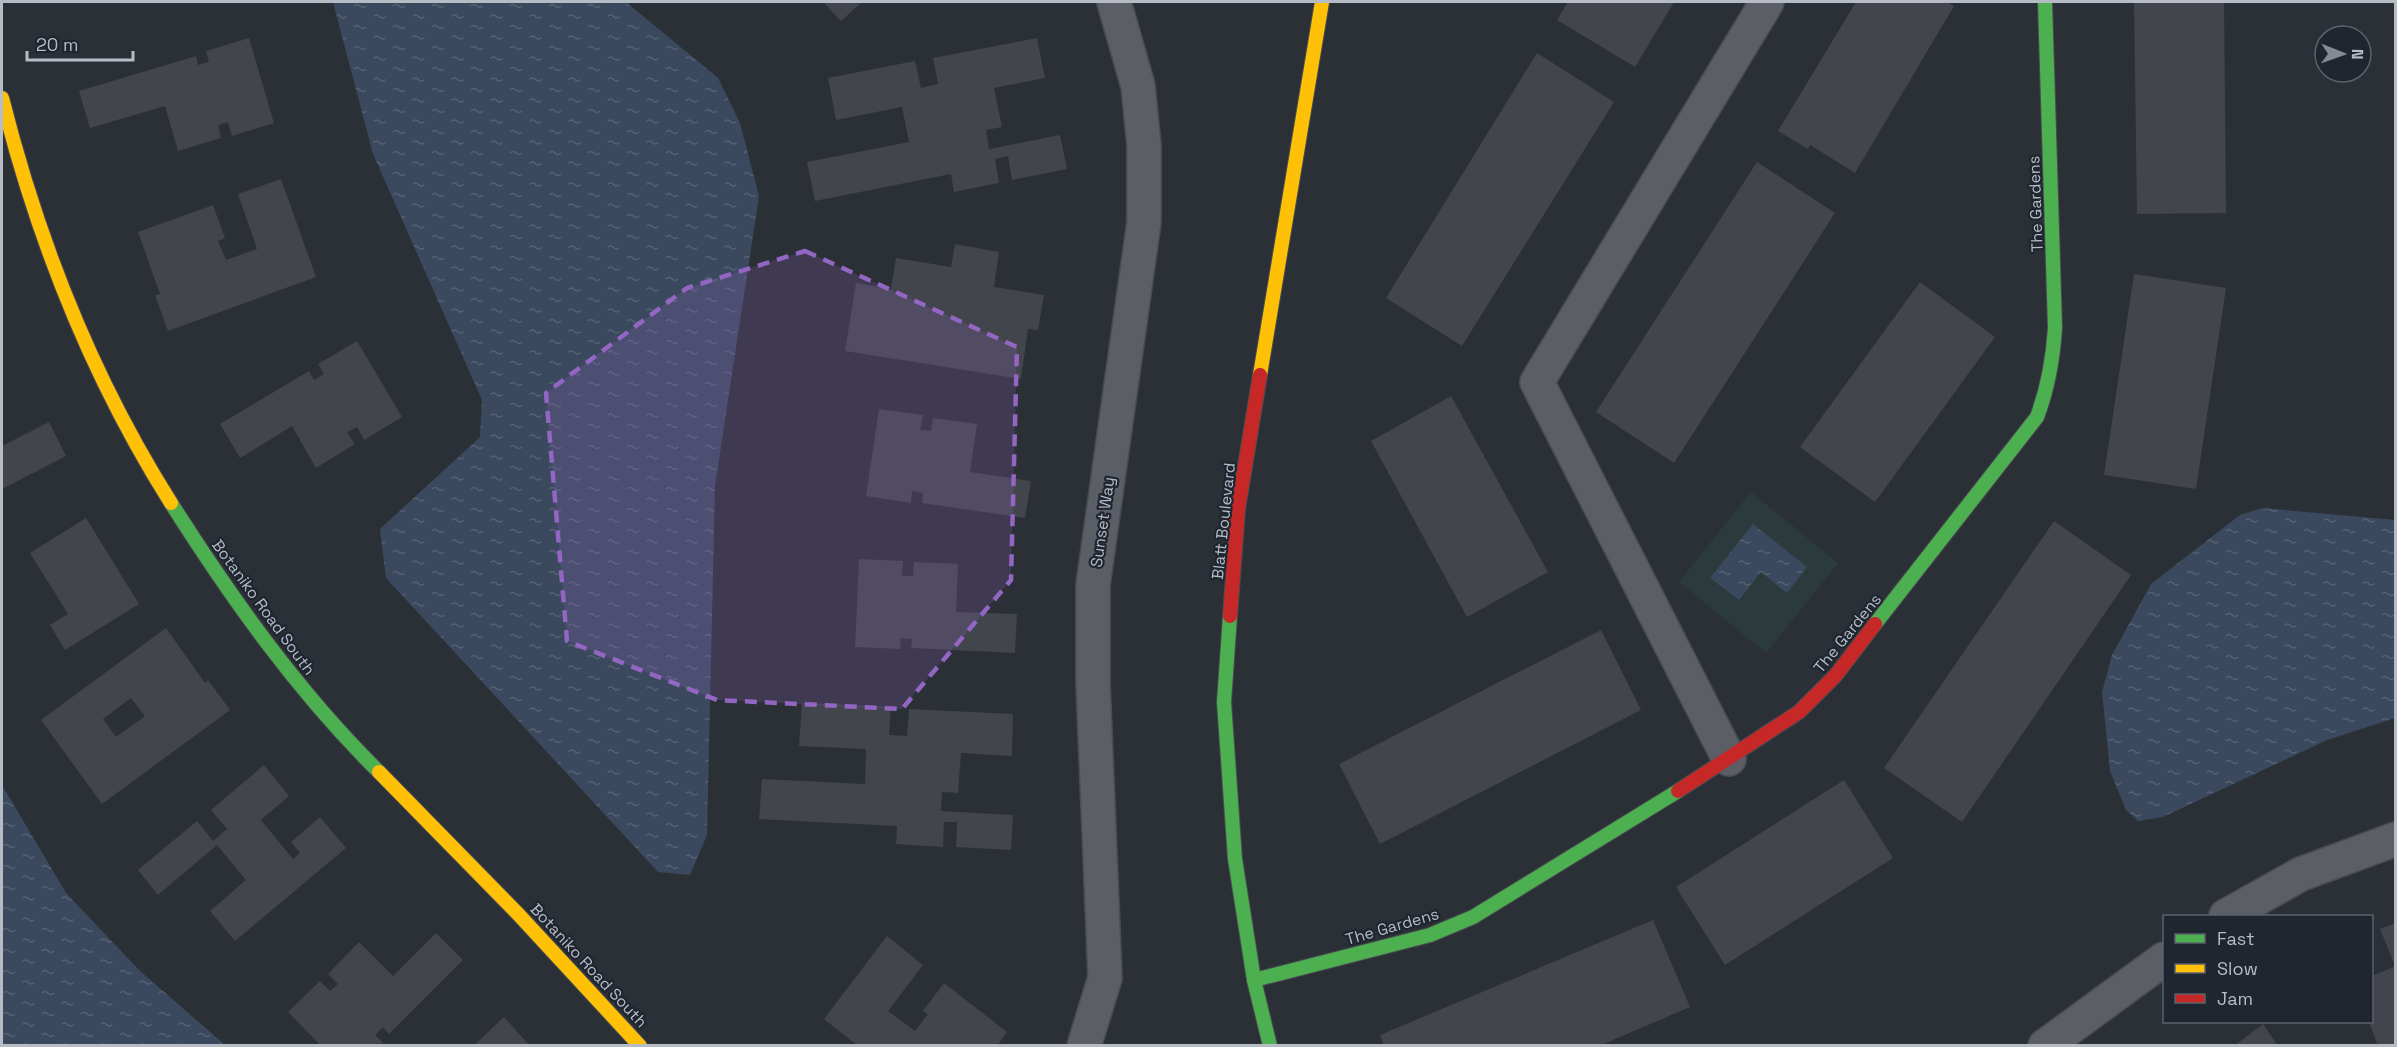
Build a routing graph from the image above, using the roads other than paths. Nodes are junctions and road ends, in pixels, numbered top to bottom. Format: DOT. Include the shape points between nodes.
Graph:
graph roads {
  1 [pos="1114,2"];
  2 [pos="1322,2"];
  3 [pos="1767,2"];
  4 [pos="2045,2"];
  5 [pos="2,98"];
  6 [pos="1729,759"];
  7 [pos="2396,839"];
  8 [pos="2228,915"];
  9 [pos="2163,960"];
  10 [pos="1254,980"];
  11 [pos="640,1046"];
  12 [pos="1084,1046"];
  13 [pos="1270,1046"];
  14 [pos="2045,1046"];
  1 -- 12 [label="street, Sunset Way" via="1138,86 1144,145 1144,222 1093,585 1105,978"];
  2 -- 10 [label="street, Blatt Boulevard" via="1238,509 1225,691 1235,859"];
  3 -- 6 [label="street" via="1537,382"];
  4 -- 6 [label="street, The Gardens" via="2055,328 2054,357 2045,398 2037,417 1836,675 1799,712"];
  5 -- 11 [label="street, Botaniko Road South" via="33,216 74,321 147,463 232,597 312,701 542,937"];
  6 -- 10 [label="street, The Gardens" via="1473,917 1430,935"];
  7 -- 8 [label="street" via="2301,874"];
  9 -- 14 [label="street"];
  10 -- 13 [label="street, Blatt Boulevard"];
}
